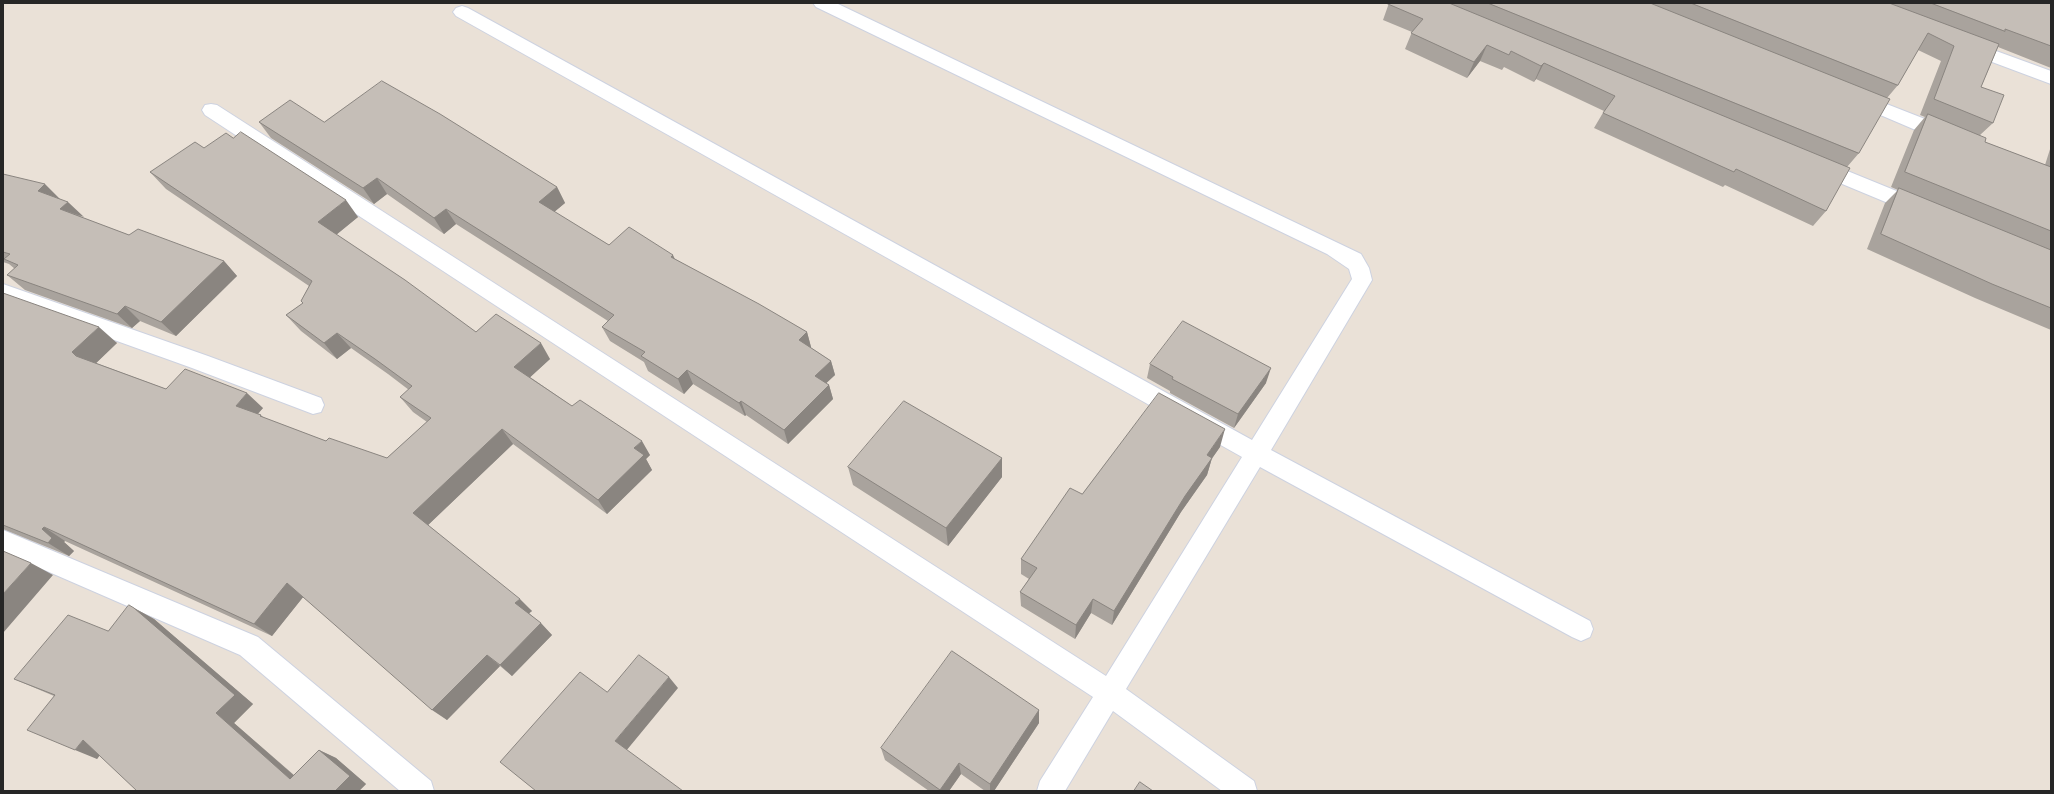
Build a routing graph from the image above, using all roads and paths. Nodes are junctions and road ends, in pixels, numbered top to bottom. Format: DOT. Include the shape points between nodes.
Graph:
graph roads {
  1 [pos="822,3"];
  2 [pos="462,12"];
  3 [pos="1950,39"];
  4 [pos="2051,78"];
  5 [pos="1844,93"];
  6 [pos="211,110"];
  7 [pos="1962,141"];
  8 [pos="1801,160"];
  9 [pos="1933,214"];
  10 [pos="3,292"];
  11 [pos="313,405"];
  12 [pos="1256,453"];
  13 [pos="3,541"];
  14 [pos="1582,629"];
  15 [pos="1110,693"];
  16 [pos="421,791"];
  17 [pos="1050,791"];
  18 [pos="1244,791"];
  1 -- 12 [label="street" via="1355,260 1361,268 1362,280"];
  2 -- 12 [label="street"];
  3 -- 4 [label="street"];
  5 -- 7 [label="street"];
  6 -- 15 [label="street"];
  8 -- 9 [label="street"];
  10 -- 11 [label="street"];
  12 -- 14 [label="street"];
  12 -- 15 [label="street"];
  13 -- 16 [label="street" via="249,646"];
  15 -- 17 [label="street"];
  15 -- 18 [label="street"];
}
